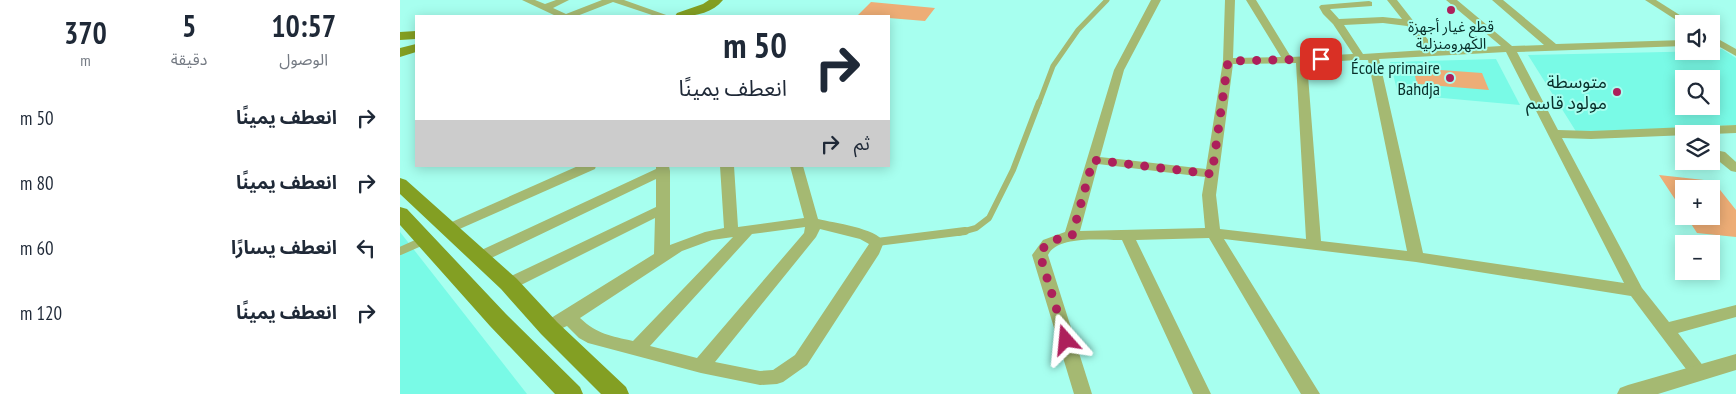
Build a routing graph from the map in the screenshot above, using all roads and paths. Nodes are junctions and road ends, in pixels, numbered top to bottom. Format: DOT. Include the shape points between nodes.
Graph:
graph roads {
  1 [pos="527,0"];
  2 [pos="564,0"];
  3 [pos="610,0"];
  4 [pos="616,0"];
  5 [pos="717,0"];
  6 [pos="1107,0"];
  7 [pos="1156,0"];
  8 [pos="1230,0"];
  9 [pos="1251,0"];
  10 [pos="1392,0"];
  11 [pos="1451,0"];
  12 [pos="1497,0"];
  13 [pos="1650,0"];
  14 [pos="1368,2"];
  15 [pos="544,8"];
  16 [pos="561,15"];
  17 [pos="572,15"];
  18 [pos="661,15"];
  19 [pos="685,15"];
  20 [pos="1675,15"];
  21 [pos="1383,20"];
  22 [pos="1337,22"];
  23 [pos="1410,23"];
  24 [pos="1720,41"];
  25 [pos="1736,42"];
  26 [pos="1675,44"];
  27 [pos="1720,44"];
  28 [pos="1554,48"];
  29 [pos="1510,49"];
  30 [pos="1433,53"];
  31 [pos="1736,53"];
  32 [pos="1367,57"];
  33 [pos="1295,60"];
  34 [pos="1228,61"];
  35 [pos="1736,129"];
  36 [pos="1555,134"];
  37 [pos="1720,155"];
  38 [pos="1093,160"];
  39 [pos="588,167"];
  40 [pos="727,167"];
  41 [pos="796,167"];
  42 [pos="662,168"];
  43 [pos="1736,168"];
  44 [pos="1212,174"];
  45 [pos="400,184"];
  46 [pos="663,209"];
  47 [pos="400,212"];
  48 [pos="811,222"];
  49 [pos="450,228"];
  50 [pos="748,230"];
  51 [pos="731,232"];
  52 [pos="1214,233"];
  53 [pos="1127,235"];
  54 [pos="1072,236"];
  55 [pos="425,240"];
  56 [pos="878,242"];
  57 [pos="1314,246"];
  58 [pos="400,251"];
  59 [pos="480,257"];
  60 [pos="662,257"];
  61 [pos="1416,257"];
  62 [pos="509,284"];
  63 [pos="1636,291"];
  64 [pos="1736,311"];
  65 [pos="569,317"];
  66 [pos="549,328"];
  67 [pos="1665,330"];
  68 [pos="636,349"];
  69 [pos="1736,362"];
  70 [pos="701,366"];
  71 [pos="1698,372"];
  72 [pos="571,394"];
  73 [pos="617,394"];
  74 [pos="1084,394"];
  75 [pos="1202,394"];
  76 [pos="1311,394"];
  77 [pos="1628,394"];
  1 -- 15 [label="street"];
  2 -- 15 [label="street"];
  3 -- 17 [label="street"];
  4 -- 18 [label="street"];
  5 -- 19 [label="main road" via="708,7"];
  6 -- 56 [label="lane" via="1078,30 1053,66 1013,170 989,218 976,228 962,232"];
  7 -- 38 [label="street" via="1119,70"];
  8 -- 34 [label="street"];
  9 -- 33 [label="street"];
  10 -- 23 [label="street"];
  11 -- 29 [label="street"];
  12 -- 28 [label="street"];
  13 -- 20 [label="street"];
  14 -- 21 [label="street"];
  14 -- 22 [label="street" via="1324,7"];
  15 -- 16 [label="street"];
  21 -- 22 [label="street"];
  21 -- 23 [label="street"];
  22 -- 32 [label="street"];
  23 -- 30 [label="street"];
  24 -- 25 [label="street"];
  26 -- 28 [label="street"];
  27 -- 31 [label="street"];
  28 -- 29 [label="street"];
  29 -- 30 [label="street"];
  29 -- 36 [label="street"];
  30 -- 32 [label="street"];
  32 -- 33 [label="street"];
  32 -- 61 [label="street"];
  33 -- 34 [label="street"];
  33 -- 57 [label="street"];
  34 -- 44 [label="street"];
  35 -- 36 [label="street"];
  36 -- 63 [label="street"];
  37 -- 43 [label="street"];
  38 -- 44 [label="street"];
  38 -- 54 [label="street"];
  39 -- 49 [label="street"];
  40 -- 51 [label="street"];
  41 -- 48 [label="street"];
  42 -- 46 [label="street"];
  42 -- 59 [label="street"];
  44 -- 52 [label="street" via="1209,195"];
  45 -- 49 [label="main road"];
  46 -- 60 [label="street"];
  46 -- 62 [label="street"];
  47 -- 55 [label="main road"];
  48 -- 50 [label="street"];
  48 -- 56 [label="street" via="865,235"];
  48 -- 70 [label="street" via="811,234"];
  49 -- 59 [label="main road"];
  50 -- 51 [label="street"];
  50 -- 68 [label="street"];
  51 -- 60 [label="street" via="692,240"];
  52 -- 53 [label="street"];
  52 -- 57 [label="street"];
  52 -- 76 [label="street"];
  53 -- 54 [label="street"];
  53 -- 75 [label="street"];
  54 -- 74 [label="street" via="1048,242 1040,255"];
  55 -- 58 [label="lane"];
  55 -- 72 [label="main road"];
  56 -- 70 [label="street" via="801,360 791,368 777,377 760,378"];
  57 -- 61 [label="street"];
  59 -- 62 [label="main road"];
  60 -- 65 [label="street"];
  61 -- 63 [label="street"];
  62 -- 66 [label="main road"];
  63 -- 67 [label="street"];
  64 -- 67 [label="street"];
  65 -- 66 [label="street"];
  65 -- 68 [label="street" via="590,336"];
  66 -- 73 [label="main road"];
  67 -- 71 [label="street"];
  68 -- 70 [label="street"];
  69 -- 71 [label="street"];
  71 -- 77 [label="street"];
}
